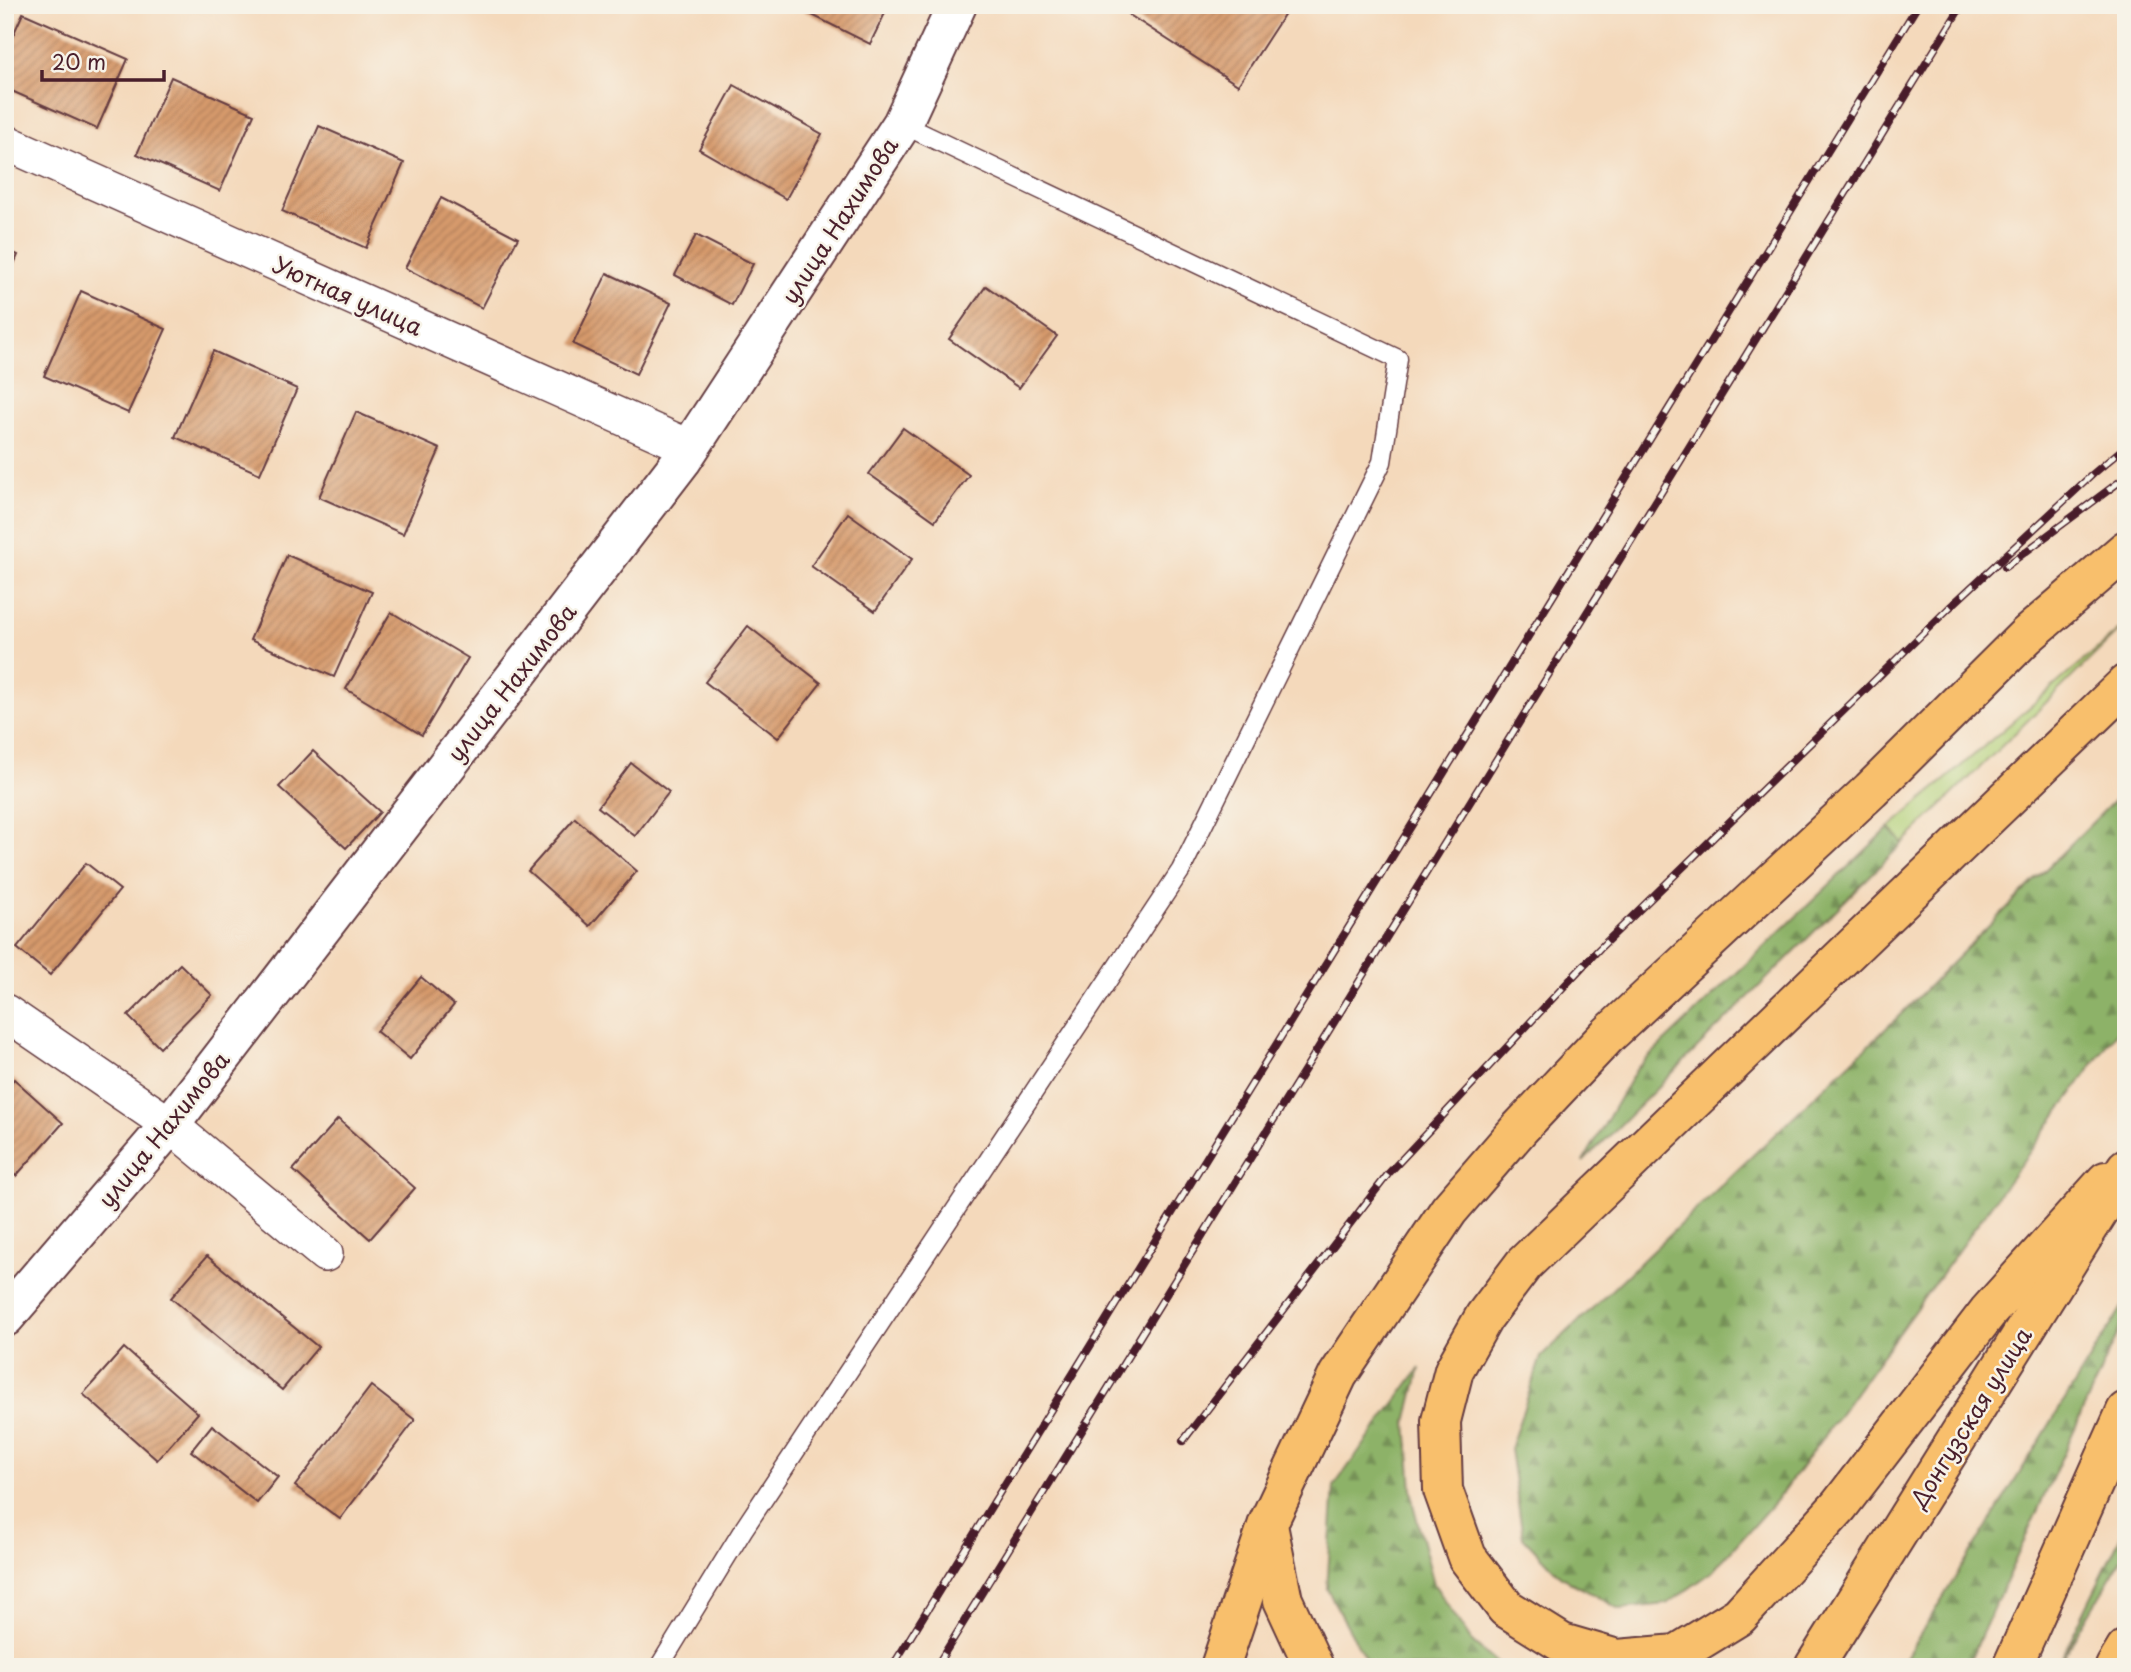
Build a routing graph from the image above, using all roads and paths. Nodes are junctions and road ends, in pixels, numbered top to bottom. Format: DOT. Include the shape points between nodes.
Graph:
graph roads {
  1 [pos="957,5"];
  2 [pos="901,124"];
  3 [pos="5,142"];
  4 [pos="691,448"];
  5 [pos="2126,550"];
  6 [pos="2126,684"];
  7 [pos="5,1012"];
  8 [pos="170,1125"];
  9 [pos="2126,1159"];
  10 [pos="2126,1168"];
  11 [pos="326,1254"];
  12 [pos="5,1317"];
  13 [pos="2126,1411"];
  14 [pos="1268,1523"];
  15 [pos="2126,1649"];
  16 [pos="659,1667"];
  17 [pos="1220,1667"];
  18 [pos="1314,1667"];
  19 [pos="1814,1667"];
  20 [pos="2012,1667"];
  21 [pos="2115,1667"];
  1 -- 2 [label="street, улица Нахимова"];
  2 -- 4 [label="street, улица Нахимова"];
  2 -- 16 [label="lane" via="1398,359 1382,461 1181,870 743,1530"];
  3 -- 4 [label="street, Уютная улица"];
  4 -- 8 [label="street, улица Нахимова"];
  5 -- 14 [label="main road" via="2026,636 1871,790 1607,1036 1520,1128 1449,1209 1338,1375"];
  6 -- 9 [label="main road" via="1524,1264 1492,1306 1454,1370 1441,1420 1443,1490 1467,1557 1506,1608 1562,1643 1616,1659 1678,1654 1739,1616 1839,1506 1988,1312"];
  7 -- 8 [label="street"];
  8 -- 11 [label="street"];
  8 -- 12 [label="street, улица Нахимова"];
  10 -- 19 [label="main road, Донгузская улица"];
  13 -- 20 [label="main road"];
  14 -- 17 [label="main road"];
  14 -- 18 [label="main road" via="1283,1600"];
  15 -- 21 [label="main road"];
}
